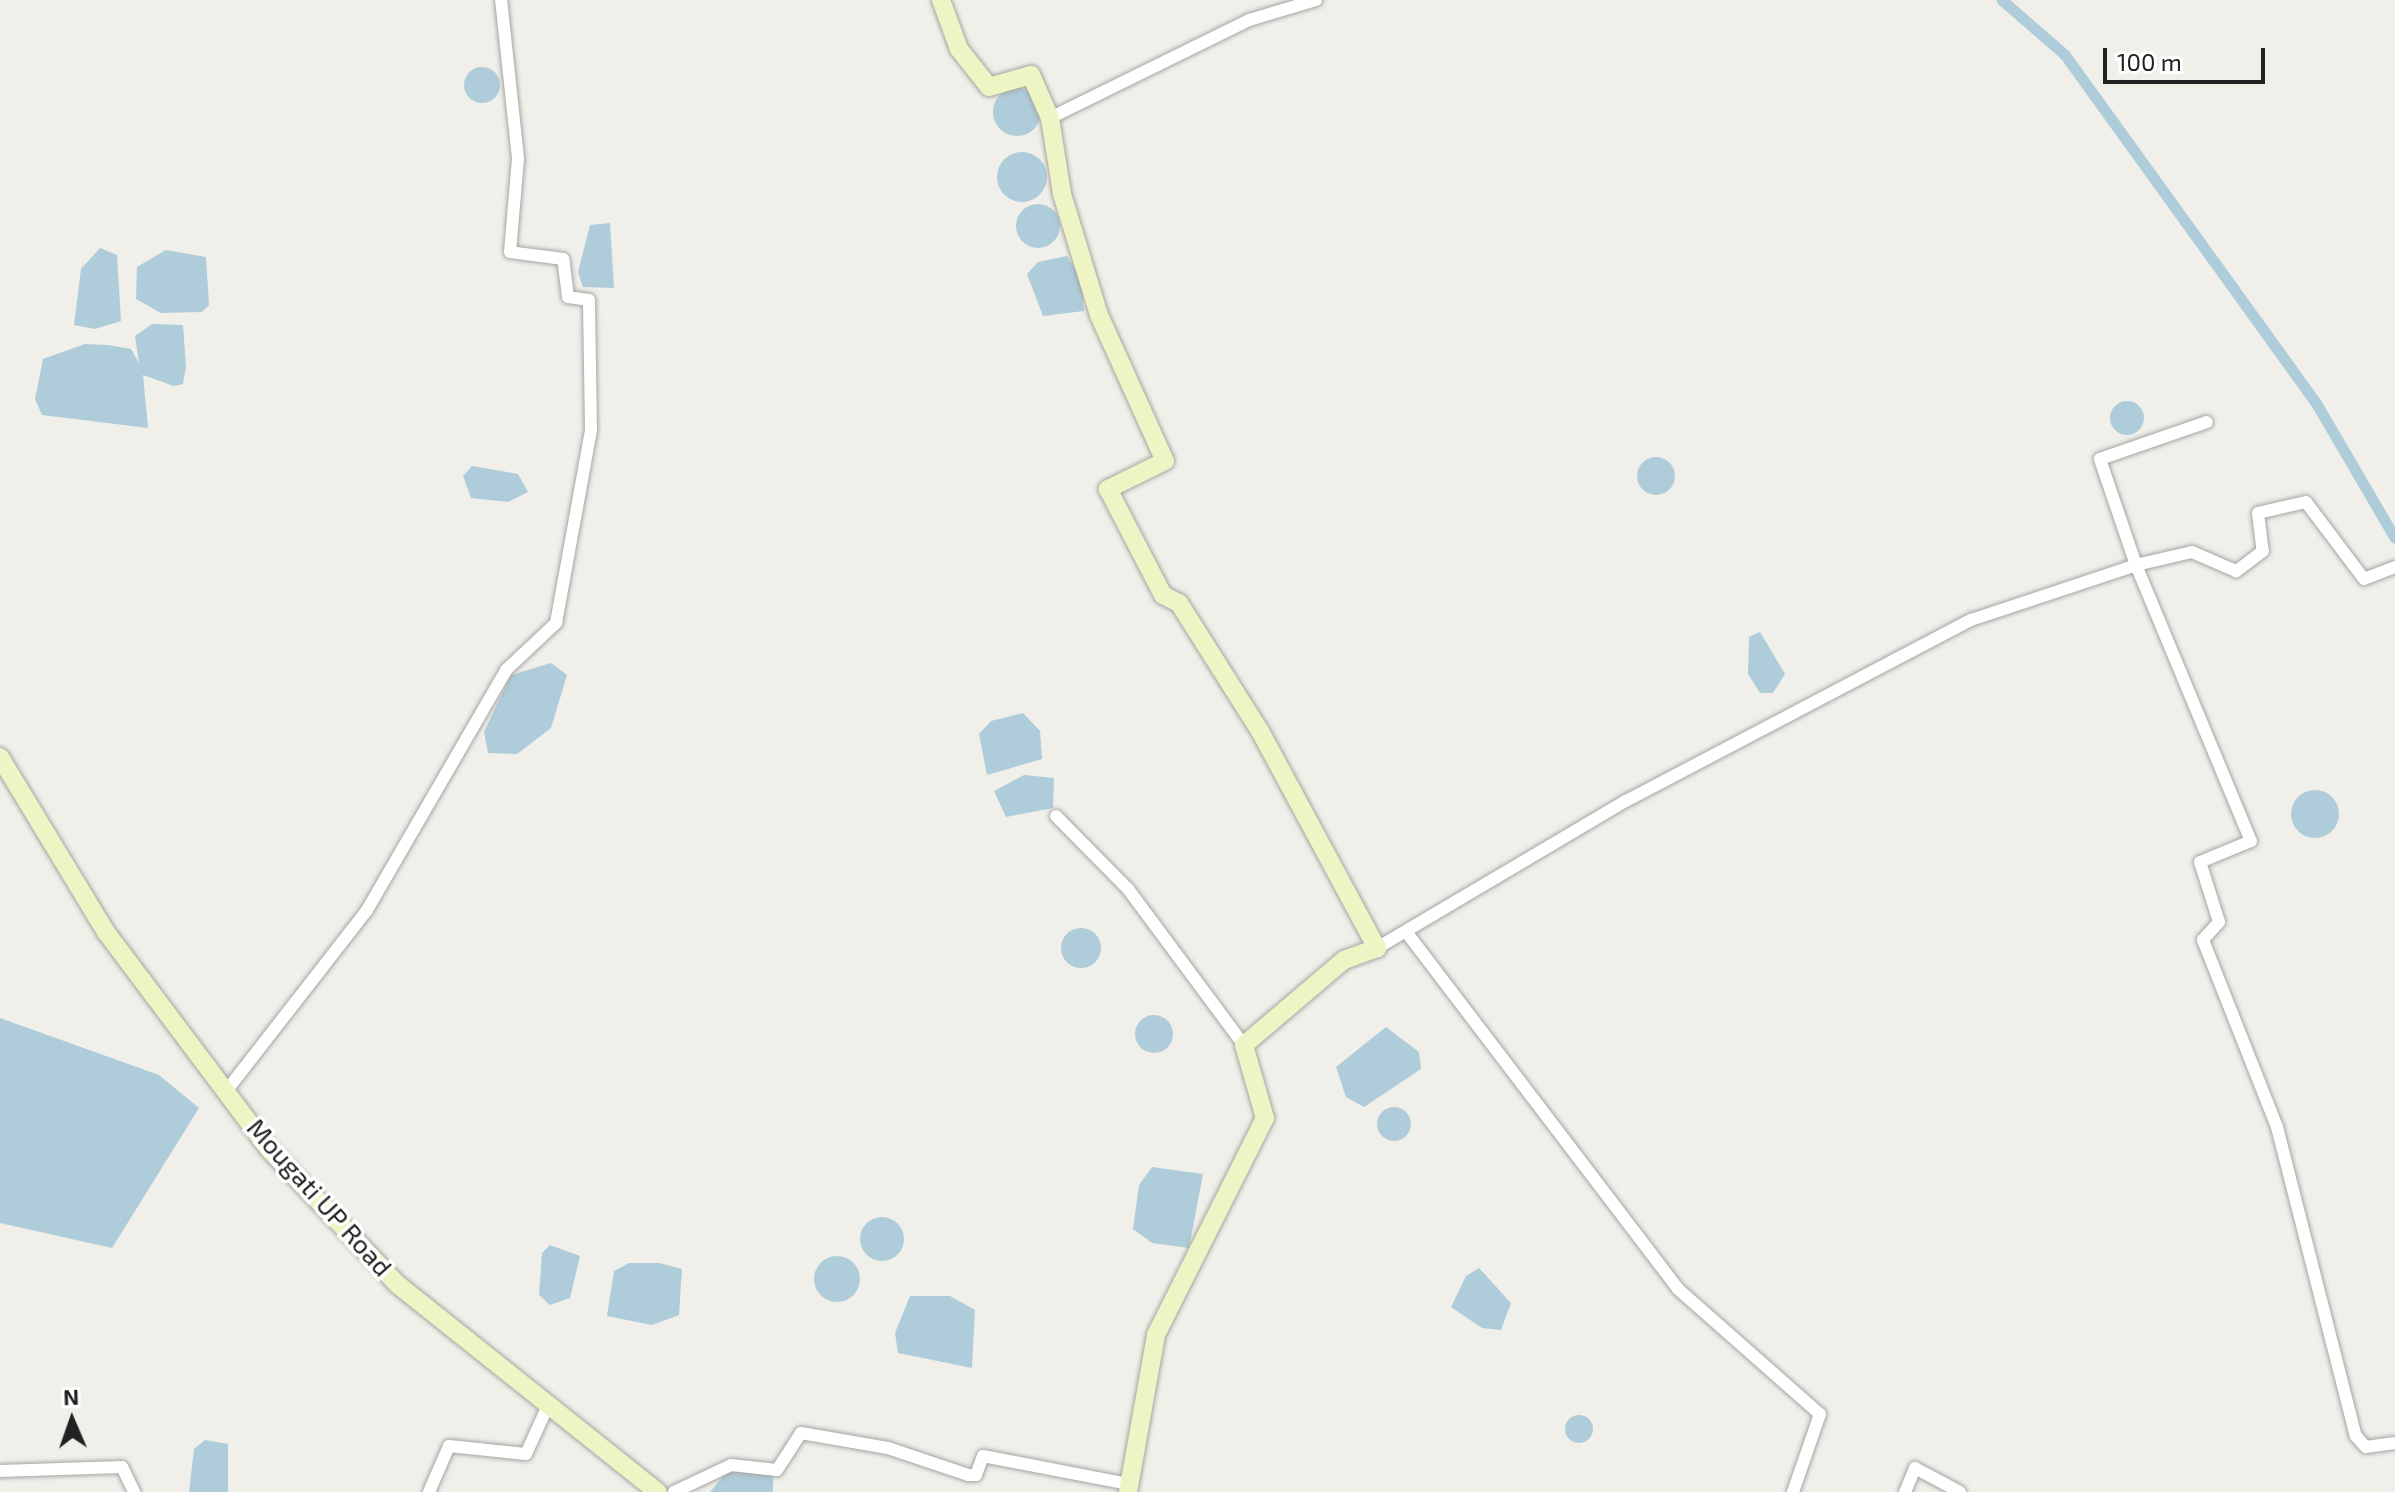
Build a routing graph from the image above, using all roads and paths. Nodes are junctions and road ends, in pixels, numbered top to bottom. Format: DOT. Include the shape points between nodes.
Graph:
graph roads {
  1 [pos="501,0"];
  2 [pos="941,0"];
  3 [pos="1316,0"];
  4 [pos="1050,118"];
  5 [pos="2207,422"];
  6 [pos="2136,565"];
  7 [pos="2390,569"];
  8 [pos="0,757"];
  9 [pos="1056,816"];
  10 [pos="1407,933"];
  11 [pos="1377,948"];
  12 [pos="1244,1045"];
  13 [pos="227,1090"];
  14 [pos="547,1408"];
  15 [pos="2395,1443"];
  16 [pos="0,1471"];
  17 [pos="1129,1488"];
  18 [pos="134,1492"];
  19 [pos="429,1492"];
  20 [pos="658,1492"];
  21 [pos="674,1492"];
  22 [pos="1793,1492"];
  23 [pos="1905,1492"];
  24 [pos="1960,1492"];
  1 -- 13 [label="street" via="518,158 510,252 563,259 568,297 589,300 591,430 556,623 506,670 367,910"];
  2 -- 4 [label="street" via="959,49 989,87 1031,75"];
  3 -- 4 [label="street" via="1249,20"];
  4 -- 11 [label="street" via="1062,194 1099,315 1165,461 1108,489 1163,595 1179,603 1260,731"];
  5 -- 6 [label="street" via="2100,459"];
  6 -- 7 [label="street" via="2192,552 2236,571 2263,551 2258,513 2306,502 2364,579"];
  6 -- 10 [label="street" via="1971,620 1626,801"];
  6 -- 15 [label="street" via="2251,841 2200,862 2219,922 2203,940 2277,1127 2356,1436 2366,1447"];
  8 -- 13 [label="street, Mougati UP Road" via="106,932"];
  9 -- 12 [label="street" via="1128,889"];
  10 -- 11 [label="street"];
  10 -- 22 [label="street" via="1678,1289 1820,1414"];
  11 -- 12 [label="street" via="1344,960"];
  12 -- 17 [label="street" via="1265,1118 1156,1335"];
  13 -- 14 [label="street, Mougati UP Road" via="268,1148 397,1284"];
  14 -- 19 [label="street" via="526,1454 449,1446"];
  14 -- 20 [label="street, Mougati UP Road"];
  16 -- 18 [label="street" via="122,1467"];
  17 -- 21 [label="street" via="983,1456 976,1475 968,1475 888,1448 801,1433 777,1470 731,1465"];
  23 -- 24 [label="street" via="1915,1468"];
}
